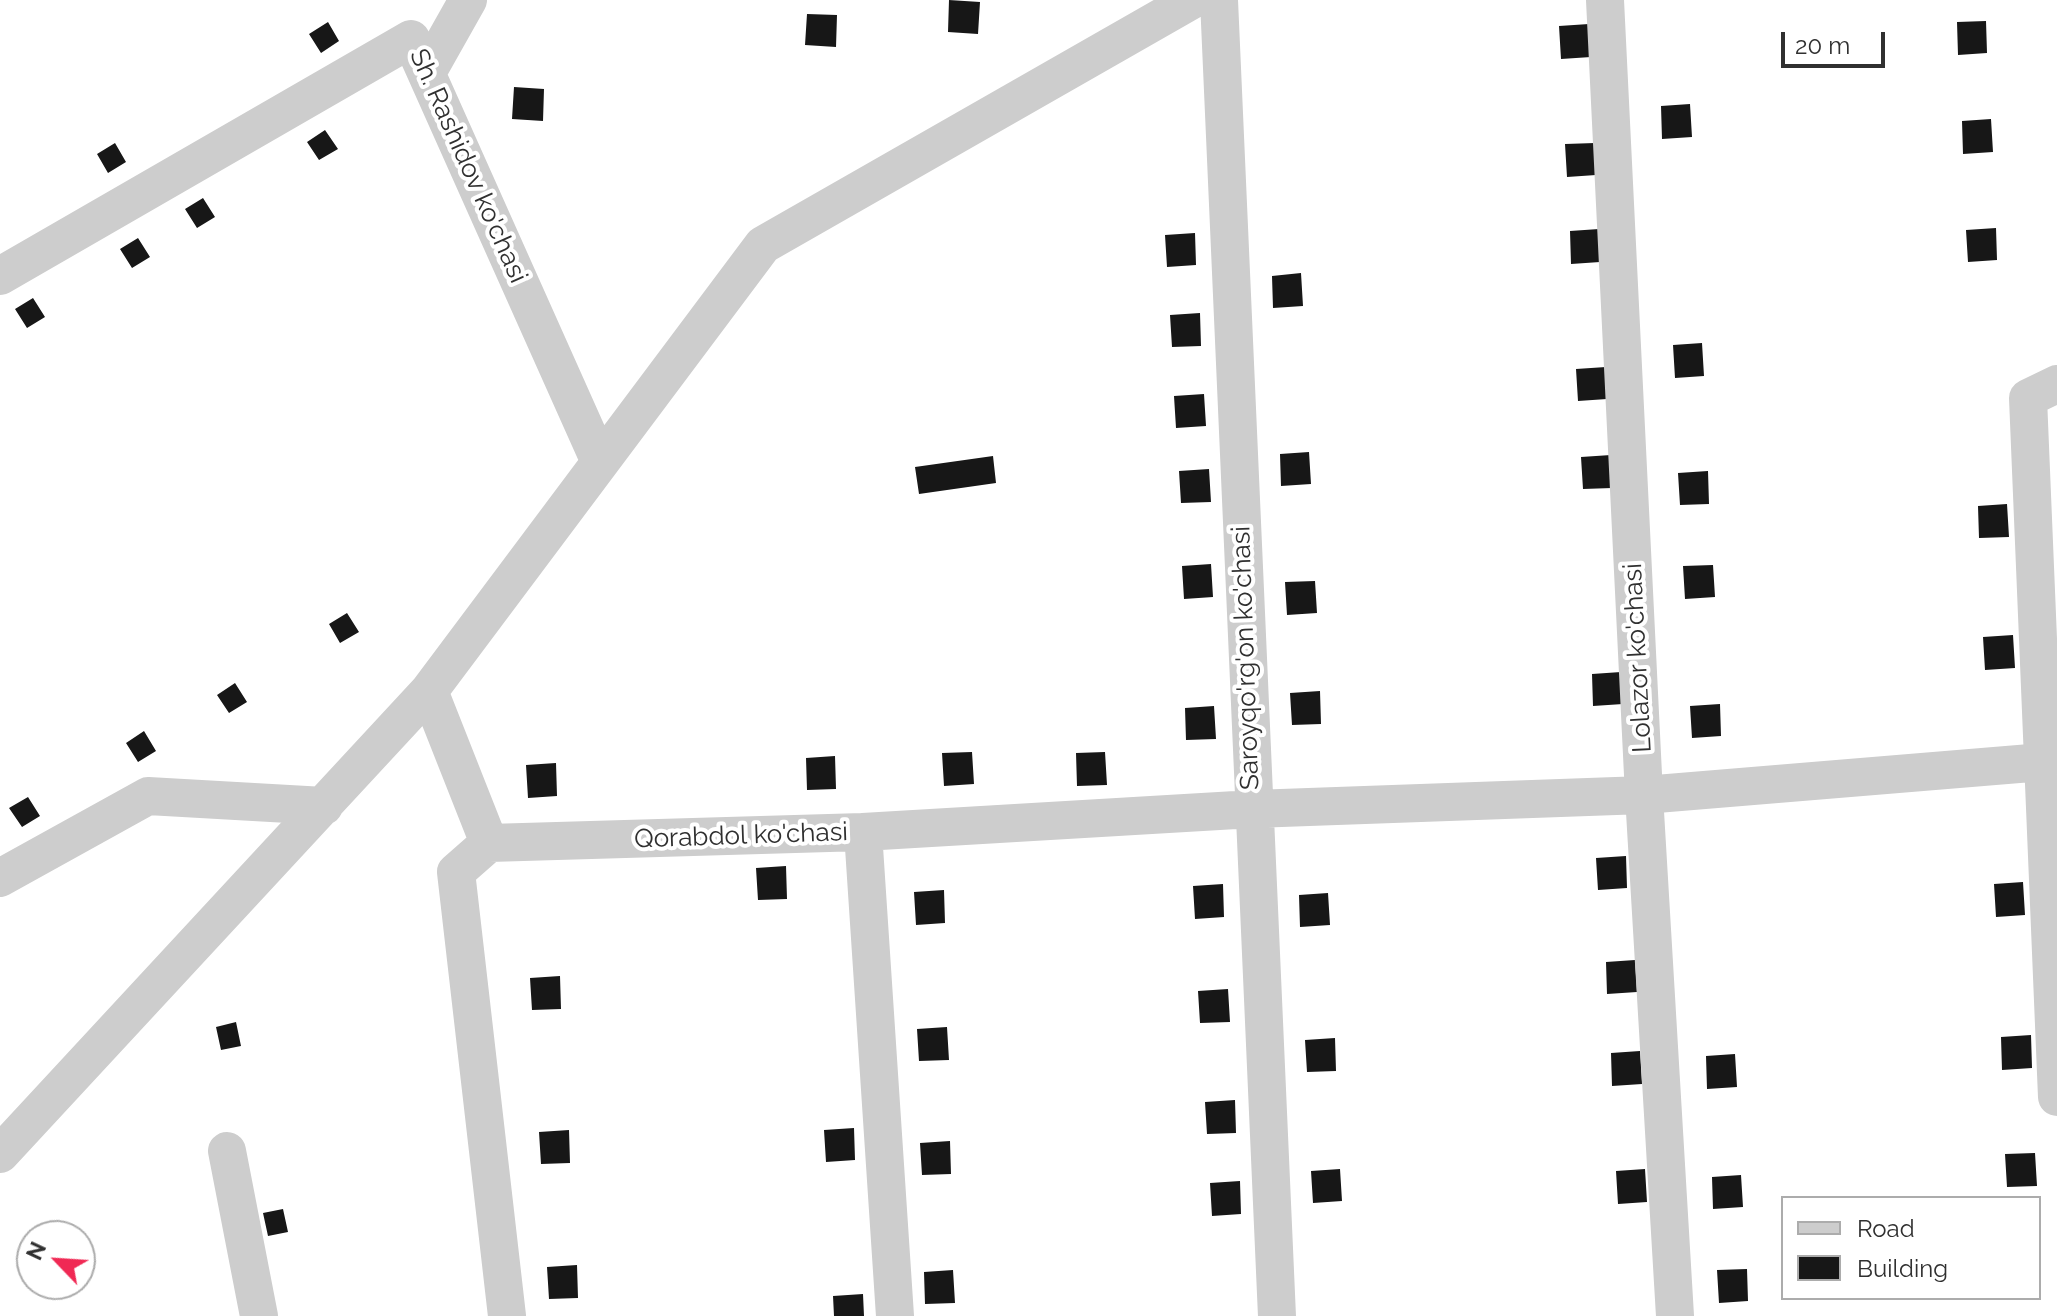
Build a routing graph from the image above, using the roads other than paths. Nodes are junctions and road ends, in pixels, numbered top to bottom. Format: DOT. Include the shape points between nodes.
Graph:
graph roads {
  1 [pos="468,0"];
  2 [pos="1192,0"];
  3 [pos="1219,0"];
  4 [pos="1605,0"];
  5 [pos="428,71"];
  6 [pos="0,276"];
  7 [pos="2057,384"];
  8 [pos="600,462"];
  9 [pos="429,691"];
  10 [pos="2043,762"];
  11 [pos="1644,795"];
  12 [pos="324,806"];
  13 [pos="1253,809"];
  14 [pos="863,832"];
  15 [pos="489,843"];
  16 [pos="0,878"];
  17 [pos="2057,1097"];
  18 [pos="227,1151"];
  19 [pos="0,1154"];
  20 [pos="259,1316"];
  21 [pos="507,1316"];
  22 [pos="895,1316"];
  23 [pos="1277,1316"];
  24 [pos="1675,1316"];
  1 -- 5 [label="street"];
  2 -- 8 [label="street" via="763,245"];
  3 -- 13 [label="street, Saroyqo'rg'on ko'chasi"];
  4 -- 11 [label="street, Lolazor ko'chasi"];
  5 -- 6 [label="street, Sh. Rashidov ko'chasi" via="411,39"];
  5 -- 8 [label="street, Sh. Rashidov ko'chasi"];
  7 -- 10 [label="street" via="2028,398"];
  8 -- 9 [label="street"];
  9 -- 12 [label="street"];
  9 -- 15 [label="street"];
  10 -- 11 [label="street"];
  10 -- 17 [label="street"];
  11 -- 13 [label="street"];
  11 -- 24 [label="street, Lolazor ko'chasi"];
  12 -- 16 [label="street" via="148,796"];
  12 -- 19 [label="street"];
  13 -- 14 [label="street"];
  13 -- 23 [label="street, Saroyqo'rg'on ko'chasi"];
  14 -- 15 [label="street, Qorabdol ko'chasi"];
  14 -- 22 [label="street, Qorabdol ko'chasi"];
  15 -- 21 [label="street" via="456,872"];
  18 -- 20 [label="street"];
}
